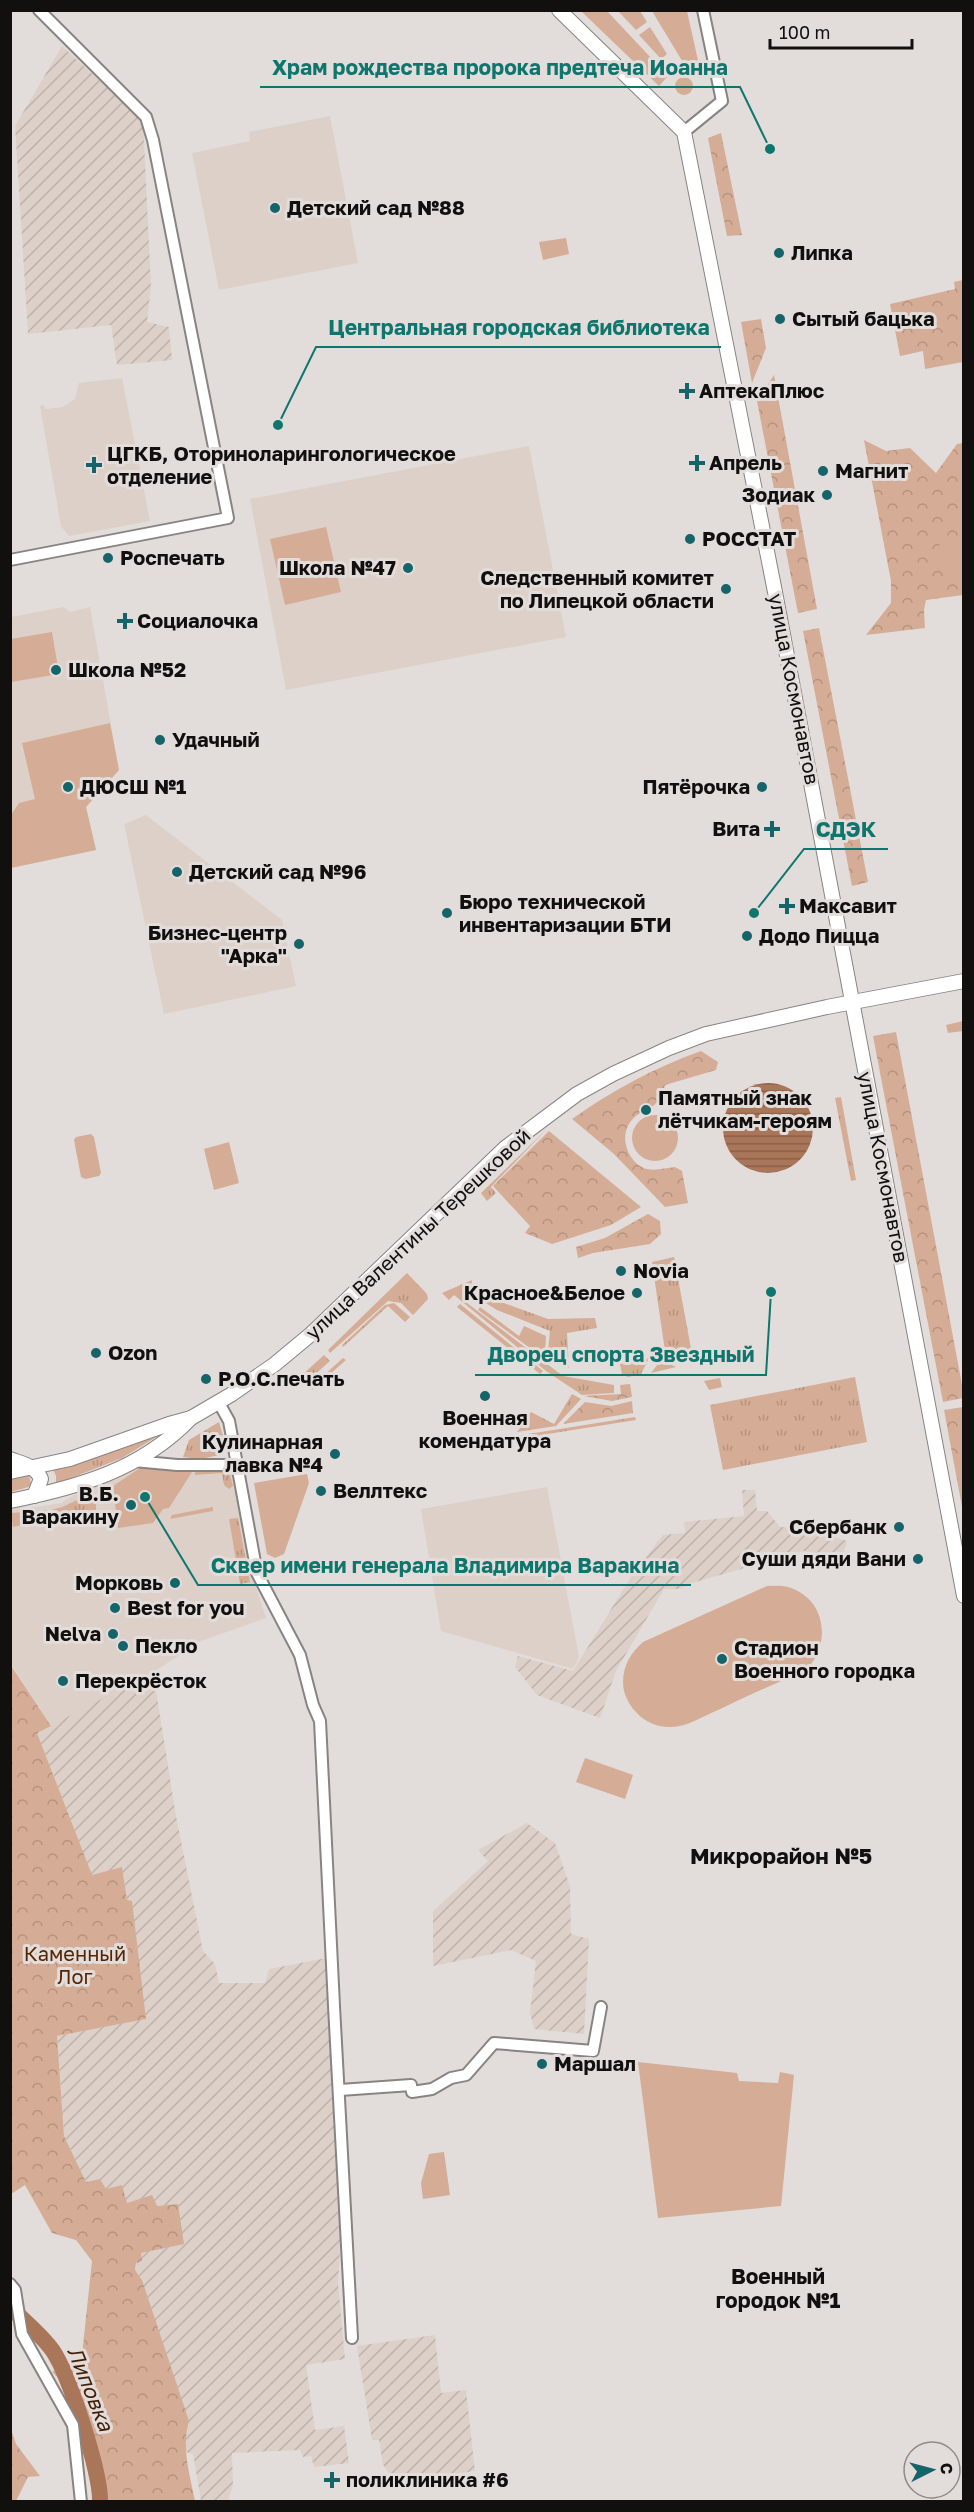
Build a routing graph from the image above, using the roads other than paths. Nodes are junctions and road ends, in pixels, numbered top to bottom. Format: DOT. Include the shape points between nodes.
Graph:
graph roads {
  1 [pos="39,10"];
  2 [pos="559,10"];
  3 [pos="704,10"];
  4 [pos="684,132"];
  5 [pos="10,560"];
  6 [pos="963,981"];
  7 [pos="852,1002"];
  8 [pos="219,1403"];
  9 [pos="191,1419"];
  10 [pos="233,1442"];
  11 [pos="10,1459"];
  12 [pos="134,1461"];
  13 [pos="219,1465"];
  14 [pos="237,1465"];
  15 [pos="33,1468"];
  16 [pos="10,1472"];
  17 [pos="34,1496"];
  18 [pos="10,1501"];
  19 [pos="963,1596"];
  20 [pos="601,2007"];
  21 [pos="340,2090"];
  22 [pos="13,2287"];
  23 [pos="351,2338"];
  24 [pos="81,2502"];
  1 -- 5 [label="street" via="146,117 228,518"];
  2 -- 4 [label="main road"];
  3 -- 4 [label="street" via="722,101"];
  4 -- 7 [label="main road, улица Космонавтов" via="776,592"];
  6 -- 7 [label="main road, улица Валентины Терешковой"];
  7 -- 8 [label="main road, улица Валентины Терешковой" via="690,1040 578,1094 505,1148 310,1335"];
  7 -- 19 [label="main road, улица Космонавтов"];
  8 -- 9 [label="main road, улица Валентины Терешковой"];
  8 -- 10 [label="street" via="229,1421"];
  9 -- 12 [label="main road, улица Валентины Терешковой" via="155,1450"];
  9 -- 15 [label="main road, улица Валентины Терешковой"];
  10 -- 13 [label="street" via="229,1458"];
  10 -- 14 [label="street"];
  11 -- 15 [label="main road"];
  12 -- 13 [label="street"];
  12 -- 17 [label="main road, улица Валентины Терешковой" via="89,1482"];
  13 -- 14 [label="street"];
  14 -- 21 [label="street" via="257,1573 300,1655 320,1721"];
  15 -- 16 [label="main road, улица Валентины Терешковой"];
  15 -- 17 [label="main road" via="41,1479"];
  17 -- 18 [label="main road, улица Валентины Терешковой"];
  20 -- 21 [label="street" via="593,2051 494,2043 466,2075 432,2089 412,2092 411,2085"];
  21 -- 23 [label="street"];
  22 -- 24 [label="street" via="22,2334 73,2425"];
}
